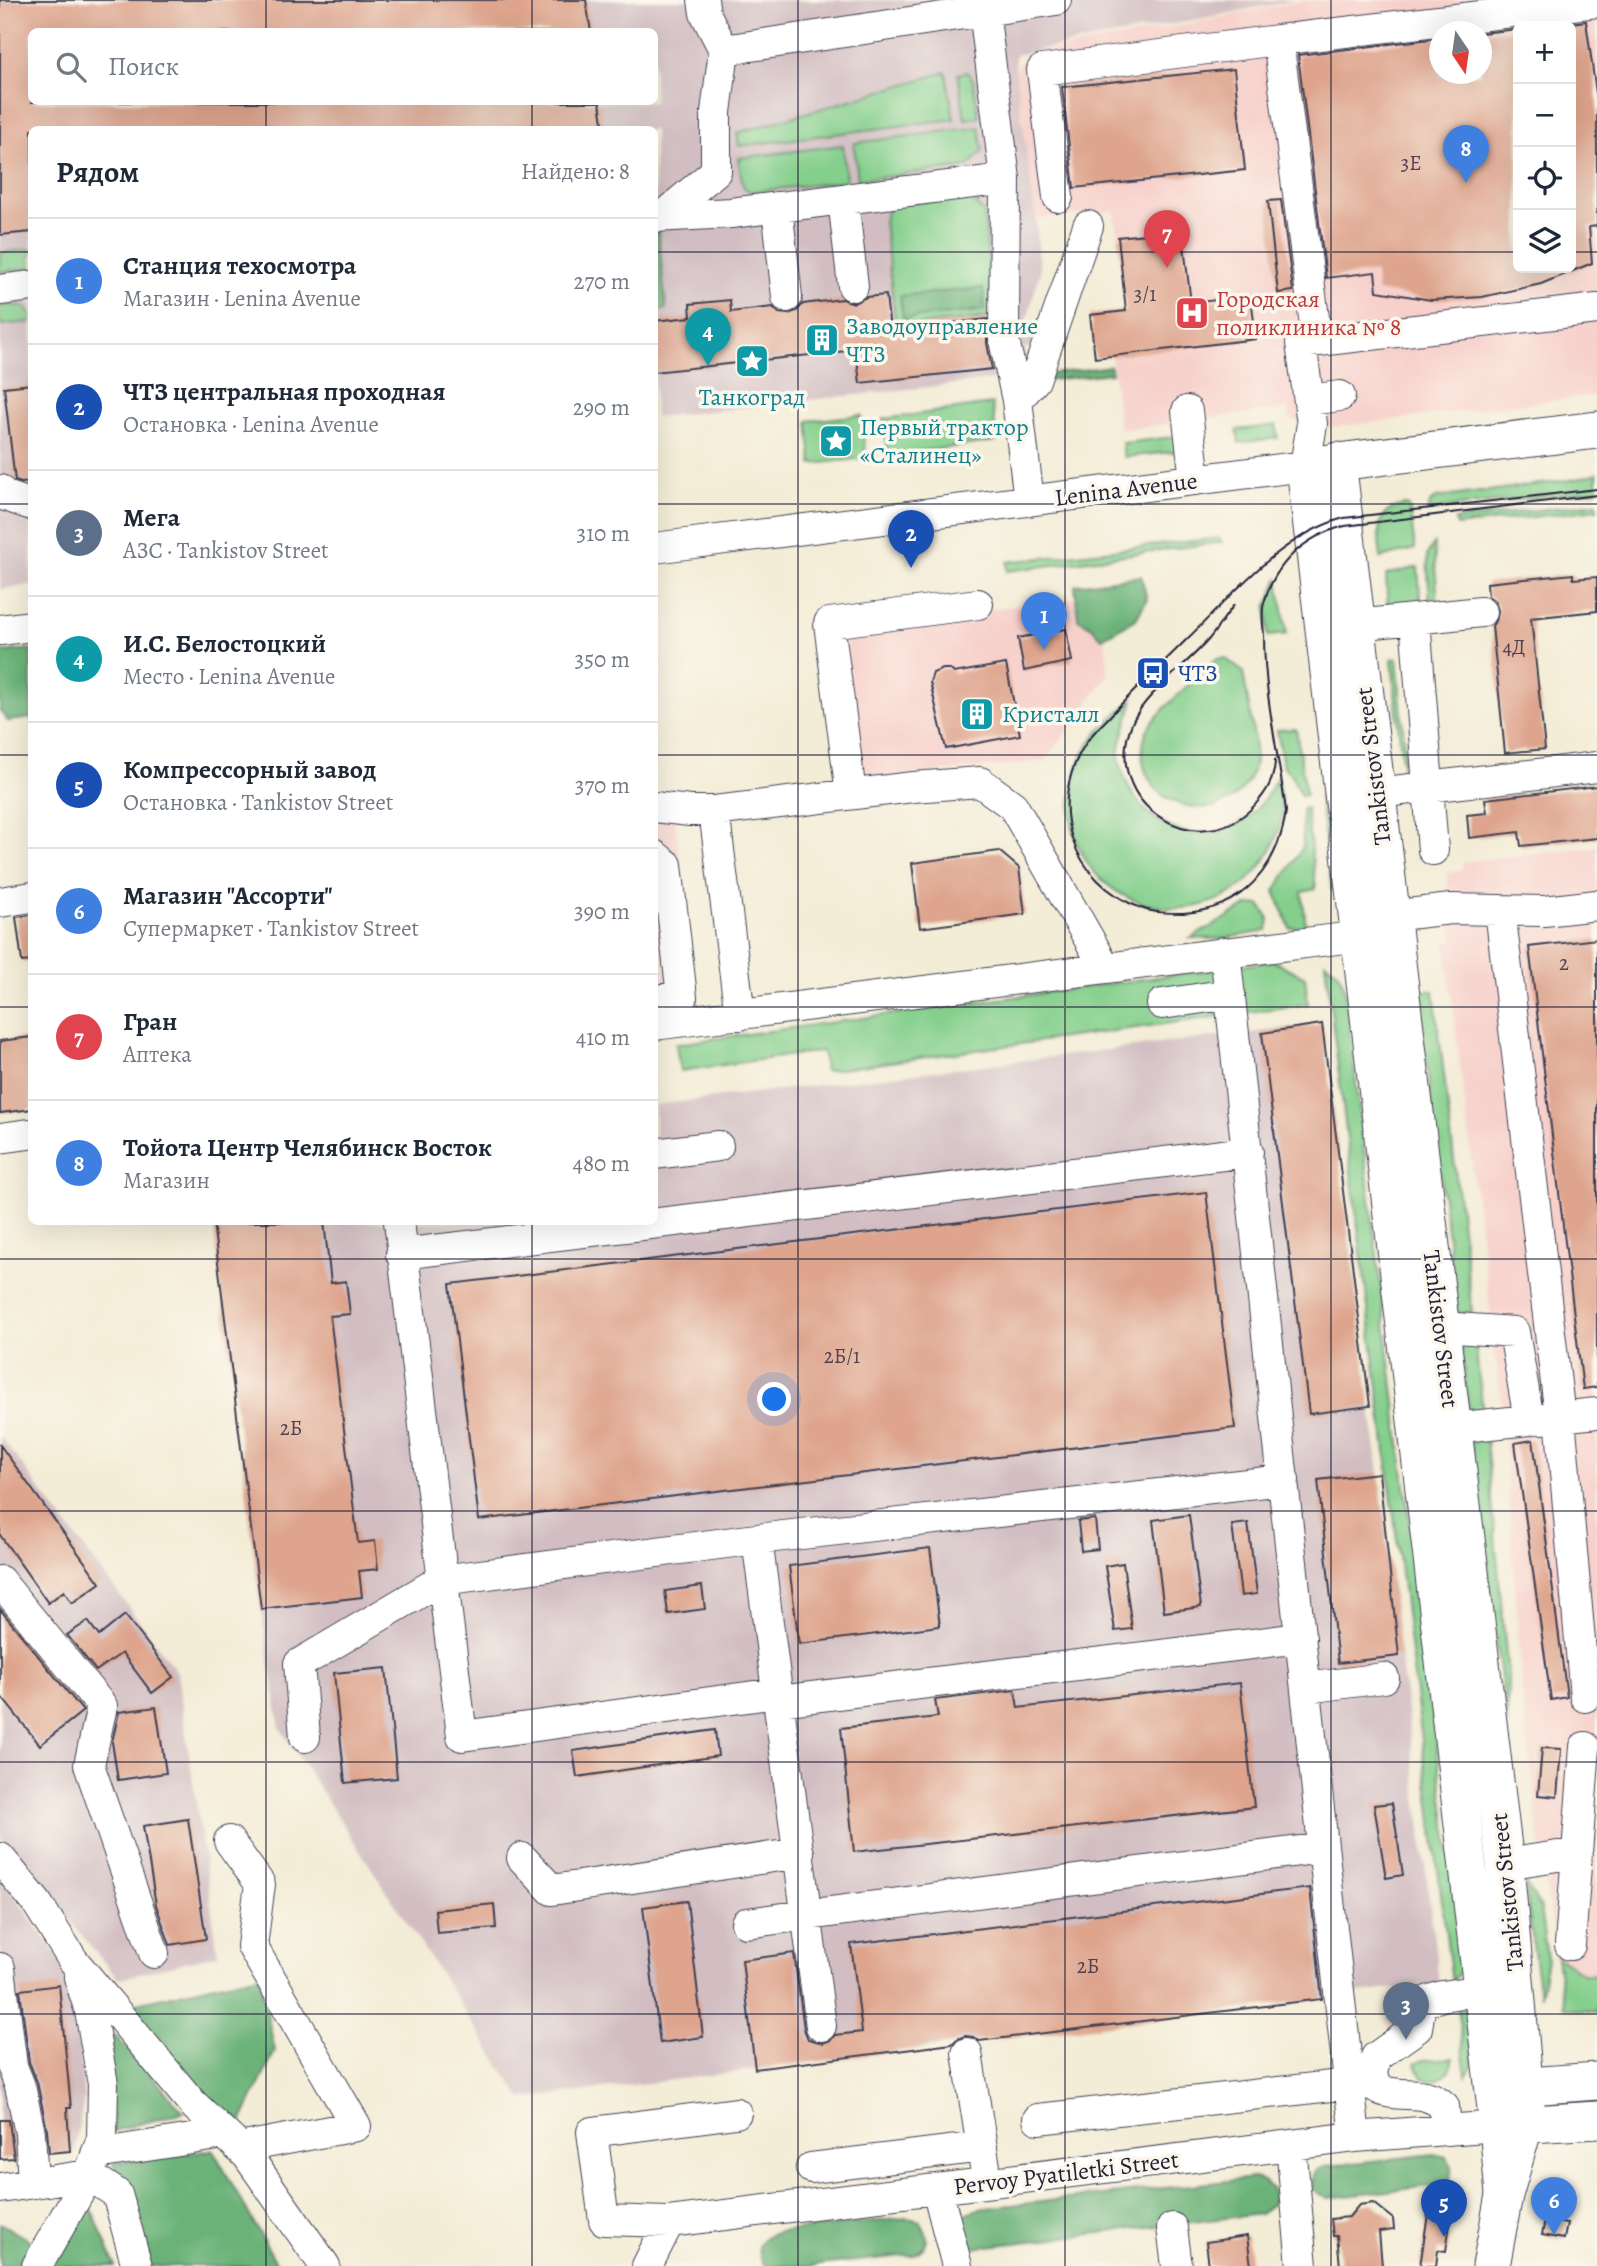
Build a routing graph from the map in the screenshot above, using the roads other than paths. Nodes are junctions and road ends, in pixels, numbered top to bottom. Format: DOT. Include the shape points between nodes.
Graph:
graph roads {
  1 [pos="703,0"];
  2 [pos="1056,0"];
  3 [pos="1597,2"];
  4 [pos="984,10"];
  5 [pos="1278,40"];
  6 [pos="724,50"];
  7 [pos="716,171"];
  8 [pos="1005,179"];
  9 [pos="1058,197"];
  10 [pos="843,199"];
  11 [pos="777,207"];
  12 [pos="721,214"];
  13 [pos="659,216"];
  14 [pos="1088,226"];
  15 [pos="28,286"];
  16 [pos="853,286"];
  17 [pos="0,290"];
  18 [pos="787,297"];
  19 [pos="1597,309"];
  20 [pos="1317,341"];
  21 [pos="1340,396"];
  22 [pos="1017,400"];
  23 [pos="1186,411"];
  24 [pos="1310,412"];
  25 [pos="1597,430"];
  26 [pos="1321,463"];
  27 [pos="1195,480"];
  28 [pos="0,489"];
  29 [pos="1029,501"];
  30 [pos="28,504"];
  31 [pos="658,547"];
  32 [pos="978,604"];
  33 [pos="1481,612"];
  34 [pos="1415,619"];
  35 [pos="1356,625"];
  36 [pos="28,626"];
  37 [pos="0,629"];
  38 [pos="1597,767"];
  39 [pos="1426,787"];
  40 [pos="1377,793"];
  41 [pos="851,794"];
  42 [pos="658,807"];
  43 [pos="702,811"];
  44 [pos="658,816"];
  45 [pos="1433,850"];
  46 [pos="658,858"];
  47 [pos="1597,905"];
  48 [pos="1500,910"];
  49 [pos="1381,928"];
  50 [pos="1225,952"];
  51 [pos="1105,967"];
  52 [pos="1230,994"];
  53 [pos="658,1000"];
  54 [pos="1162,1004"];
  55 [pos="740,1015"];
  56 [pos="658,1025"];
  57 [pos="718,1146"];
  58 [pos="1248,1153"];
  59 [pos="658,1154"];
  60 [pos="658,1220"];
  61 [pos="399,1225"];
  62 [pos="617,1225"];
  63 [pos="401,1254"];
  64 [pos="1440,1327"];
  65 [pos="1597,1413"];
  66 [pos="1560,1417"];
  67 [pos="1529,1420"];
  68 [pos="1453,1428"];
  69 [pos="1284,1480"];
  70 [pos="757,1539"];
  71 [pos="441,1580"];
  72 [pos="0,1581"];
  73 [pos="1301,1638"];
  74 [pos="1384,1678"];
  75 [pos="1306,1688"];
  76 [pos="778,1697"];
  77 [pos="1585,1698"];
  78 [pos="305,1737"];
  79 [pos="1585,1747"];
  80 [pos="229,1841"];
  81 [pos="1323,1848"];
  82 [pos="799,1853"];
  83 [pos="1577,1853"];
  84 [pos="0,1858"];
  85 [pos="522,1858"];
  86 [pos="1505,1864"];
  87 [pos="807,1914"];
  88 [pos="746,1923"];
  89 [pos="1570,1945"];
  90 [pos="154,1953"];
  91 [pos="74,1960"];
  92 [pos="0,1968"];
  93 [pos="1482,1990"];
  94 [pos="821,2026"];
  95 [pos="967,2053"];
  96 [pos="1597,2081"];
  97 [pos="1349,2084"];
  98 [pos="10,2087"];
  99 [pos="1510,2087"];
  100 [pos="736,2113"];
  101 [pos="1038,2119"];
  102 [pos="1597,2120"];
  103 [pos="1483,2126"];
  104 [pos="1355,2137"];
  105 [pos="232,2141"];
  106 [pos="1291,2145"];
  107 [pos="982,2147"];
  108 [pos="92,2164"];
  109 [pos="811,2168"];
  110 [pos="33,2183"];
  111 [pos="987,2183"];
  112 [pos="0,2188"];
  113 [pos="937,2189"];
  114 [pos="669,2222"];
  115 [pos="1172,2228"];
  116 [pos="37,2266"];
  117 [pos="137,2266"];
  118 [pos="325,2266"];
  119 [pos="647,2266"];
  120 [pos="957,2266"];
  121 [pos="1177,2266"];
  122 [pos="1303,2266"];
  123 [pos="1491,2266"];
  1 -- 6 [label="street"];
  2 -- 4 [label="street"];
  3 -- 5 [label="street"];
  4 -- 6 [label="street"];
  4 -- 8 [label="street"];
  5 -- 9 [label="street" via="1042,70"];
  5 -- 20 [label="street"];
  6 -- 7 [label="street" via="716,112"];
  7 -- 12 [label="street"];
  7 -- 13 [label="street"];
  8 -- 10 [label="street"];
  8 -- 22 [label="street" via="1004,340"];
  10 -- 11 [label="street"];
  10 -- 16 [label="street"];
  11 -- 12 [label="street"];
  11 -- 18 [label="street"];
  12 -- 13 [label="street"];
  14 -- 22 [label="street" via="1035,380"];
  15 -- 17 [label="street"];
  19 -- 20 [label="street"];
  20 -- 24 [label="street" via="1301,344"];
  21 -- 24 [label="street"];
  22 -- 29 [label="street"];
  23 -- 27 [label="street"];
  24 -- 26 [label="street"];
  25 -- 26 [label="main road, Lenina Avenue"];
  26 -- 27 [label="street, Lenina Avenue"];
  26 -- 35 [label="main road, Tankistov Street"];
  26 -- 49 [label="main road, Tankistov Street"];
  27 -- 29 [label="street, Lenina Avenue"];
  28 -- 30 [label="street" via="3,495"];
  29 -- 31 [label="street, Lenina Avenue"];
  32 -- 41 [label="street" via="829,623"];
  33 -- 34 [label="street"];
  34 -- 35 [label="street"];
  34 -- 39 [label="street"];
  35 -- 40 [label="main road, Tankistov Street"];
  36 -- 37 [label="street"];
  38 -- 39 [label="street"];
  39 -- 40 [label="street"];
  39 -- 45 [label="street"];
  40 -- 49 [label="main road, Tankistov Street"];
  41 -- 43 [label="street"];
  41 -- 51 [label="street" via="980,782 1013,806"];
  42 -- 43 [label="street"];
  43 -- 44 [label="street"];
  43 -- 55 [label="street"];
  46 -- 53 [label="street" via="667,865 682,997"];
  47 -- 48 [label="street"];
  48 -- 49 [label="street" via="1451,909"];
  48 -- 66 [label="street"];
  49 -- 50 [label="street"];
  49 -- 64 [label="main road, Tankistov Street"];
  49 -- 93 [label="main road, Tankistov Street"];
  50 -- 51 [label="street"];
  50 -- 52 [label="street"];
  51 -- 55 [label="street"];
  52 -- 54 [label="street"];
  52 -- 58 [label="street"];
  55 -- 56 [label="street"];
  57 -- 59 [label="street"];
  58 -- 60 [label="street"];
  58 -- 69 [label="street"];
  61 -- 63 [label="street"];
  62 -- 63 [label="street"];
  63 -- 71 [label="street"];
  64 -- 67 [label="street" via="1514,1332"];
  64 -- 68 [label="main road, Tankistov Street"];
  65 -- 66 [label="street"];
  66 -- 67 [label="street"];
  66 -- 77 [label="street"];
  67 -- 68 [label="street"];
  68 -- 86 [label="main road, Tankistov Street"];
  69 -- 70 [label="street"];
  69 -- 73 [label="street"];
  70 -- 71 [label="street"];
  70 -- 76 [label="street"];
  71 -- 76 [label="street" via="462,1736"];
  71 -- 78 [label="street" via="299,1664"];
  72 -- 90 [label="street" via="102,1706 89,1765"];
  73 -- 75 [label="street"];
  73 -- 76 [label="street"];
  74 -- 75 [label="street"];
  75 -- 81 [label="street"];
  76 -- 82 [label="street"];
  79 -- 83 [label="street"];
  80 -- 105 [label="street" via="260,1884 252,1946 356,2126"];
  81 -- 87 [label="street"];
  81 -- 97 [label="street"];
  82 -- 85 [label="street" via="552,1890"];
  82 -- 87 [label="street"];
  83 -- 86 [label="street"];
  83 -- 89 [label="street"];
  84 -- 91 [label="street" via="37,1903"];
  86 -- 99 [label="main road, Tankistov Street"];
  87 -- 88 [label="street"];
  87 -- 94 [label="street"];
  91 -- 105 [label="street" via="193,2104"];
  91 -- 108 [label="street" via="90,2011 103,2084 102,2138"];
  92 -- 98 [label="street" via="12,2066"];
  93 -- 99 [label="main road, Tankistov Street"];
  93 -- 103 [label="street" via="1421,2003 1417,2028 1376,2057 1372,2073 1375,2087 1387,2094 1434,2097"];
  95 -- 107 [label="street"];
  96 -- 99 [label="main road"];
  97 -- 101 [label="street"];
  97 -- 104 [label="street"];
  98 -- 110 [label="street" via="30,2133"];
  99 -- 103 [label="main road, Tankistov Street"];
  99 -- 103 [label="street"];
  100 -- 114 [label="street, Pervoy Pyatiletki Street" via="592,2132 604,2220"];
  102 -- 103 [label="main road, Pervoy Pyatiletki Street"];
  103 -- 104 [label="street, Pervoy Pyatiletki Street"];
  103 -- 123 [label="main road, Tankistov Street" via="1504,2195"];
  104 -- 106 [label="street, Pervoy Pyatiletki Street"];
  105 -- 108 [label="street"];
  105 -- 118 [label="street" via="247,2155"];
  106 -- 111 [label="street, Pervoy Pyatiletki Street"];
  106 -- 122 [label="street"];
  107 -- 109 [label="street"];
  107 -- 111 [label="street"];
  108 -- 110 [label="street"];
  108 -- 116 [label="street"];
  108 -- 117 [label="street" via="117,2194"];
  110 -- 112 [label="street"];
  111 -- 113 [label="street, Pervoy Pyatiletki Street"];
  113 -- 114 [label="street, Pervoy Pyatiletki Street"];
  113 -- 120 [label="street"];
  114 -- 119 [label="street"];
  115 -- 121 [label="street"];
}
